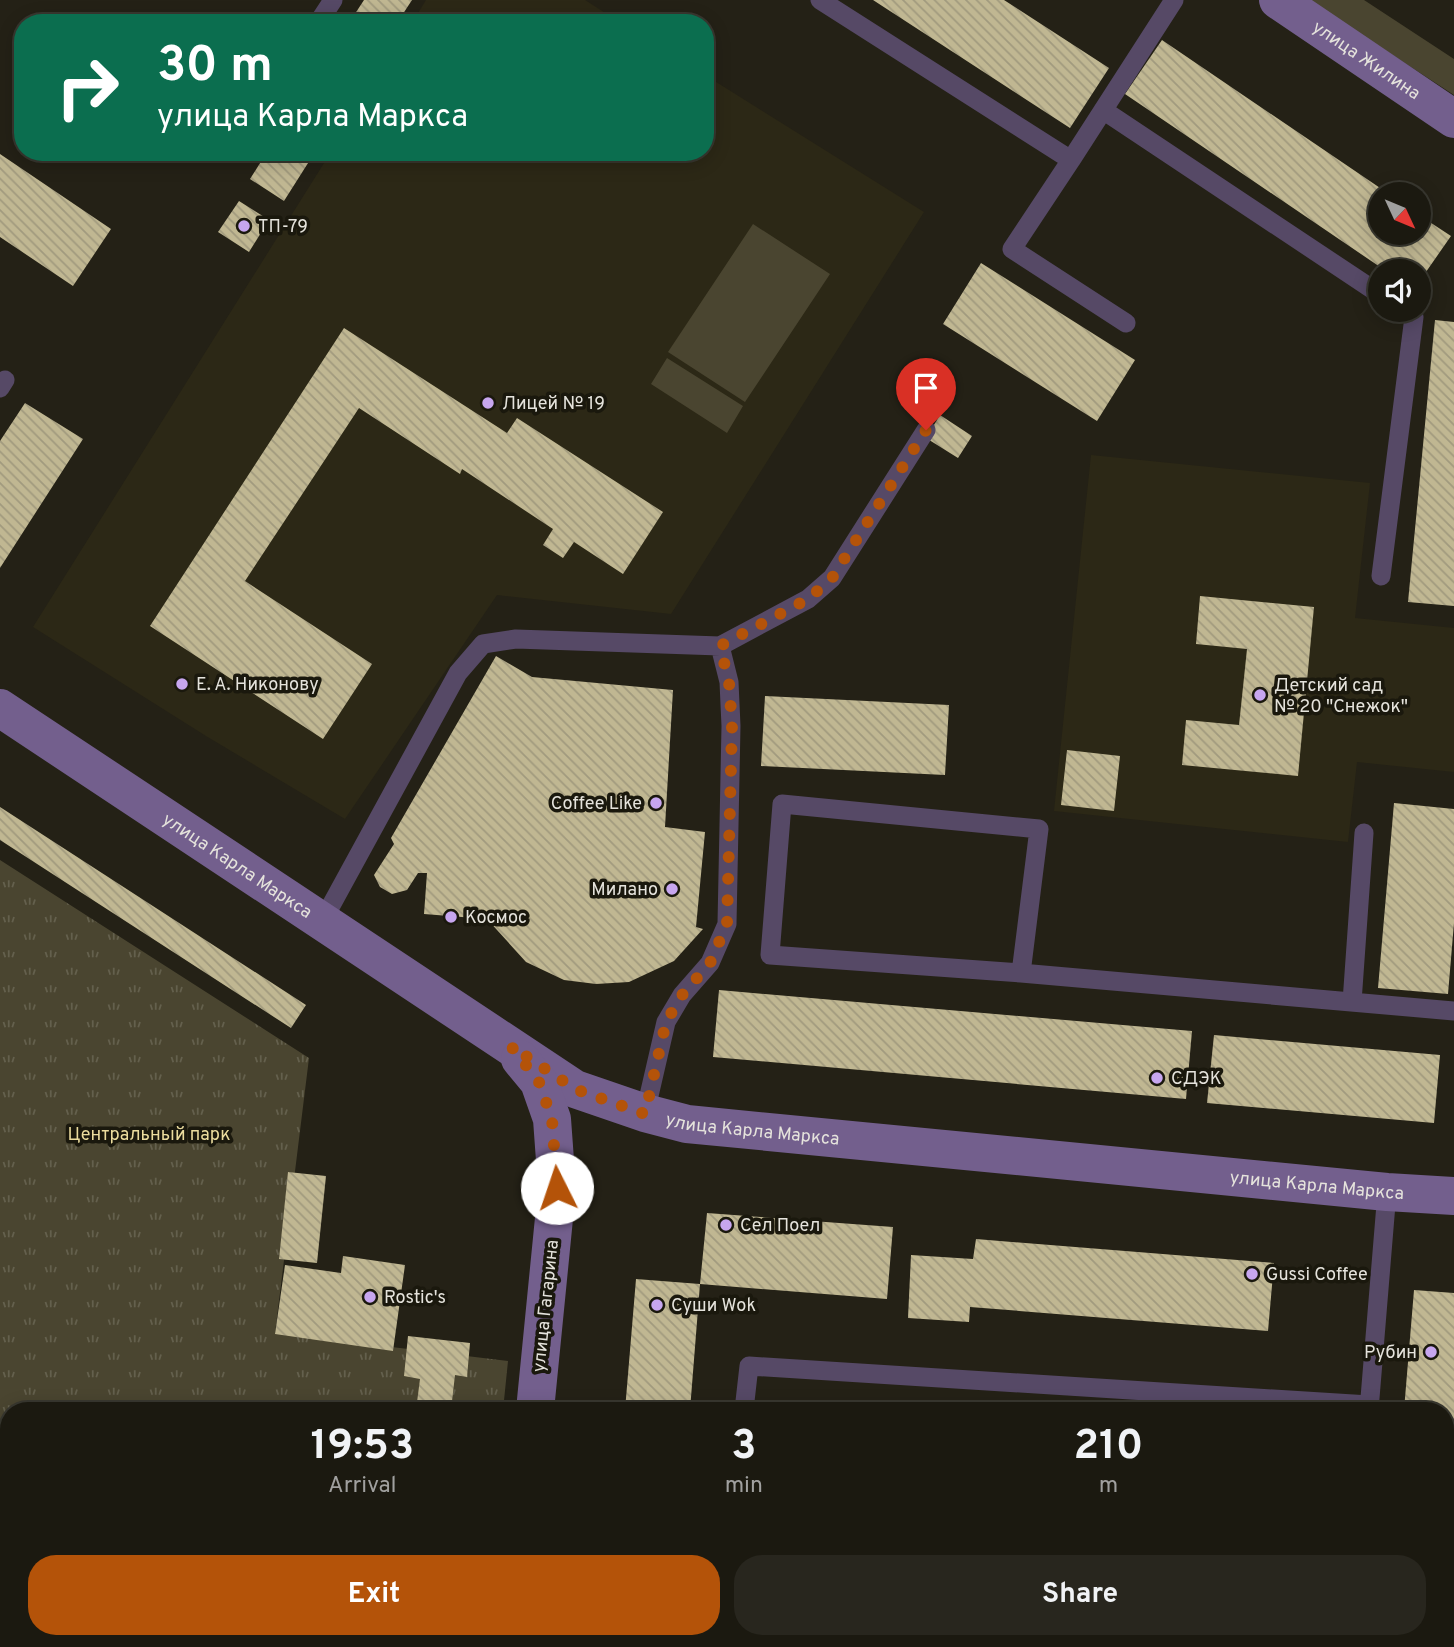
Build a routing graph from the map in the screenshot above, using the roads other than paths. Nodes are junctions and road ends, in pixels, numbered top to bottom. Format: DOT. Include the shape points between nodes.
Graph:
graph roads {
  1 [pos="820,0"];
  2 [pos="1174,0"];
  3 [pos="1278,0"];
  4 [pos="1103,110"];
  5 [pos="1454,119"];
  6 [pos="1071,160"];
  7 [pos="1368,286"];
  8 [pos="1413,322"];
  9 [pos="1126,323"];
  10 [pos="926,430"];
  11 [pos="1381,576"];
  12 [pos="720,646"];
  13 [pos="0,708"];
  14 [pos="1364,833"];
  15 [pos="322,922"];
  16 [pos="1021,973"];
  17 [pos="1352,1002"];
  18 [pos="1454,1011"];
  19 [pos="511,1046"];
  20 [pos="645,1114"];
  21 [pos="1387,1192"];
  22 [pos="1454,1196"];
  23 [pos="1147,1401"];
  24 [pos="536,1402"];
  25 [pos="745,1402"];
  26 [pos="1179,1402"];
  27 [pos="1370,1402"];
  1 -- 6 [label="lane"];
  2 -- 4 [label="lane"];
  3 -- 5 [label="main road, улица Жилина"];
  4 -- 6 [label="lane"];
  4 -- 7 [label="lane"];
  6 -- 9 [label="lane" via="1012,249"];
  8 -- 11 [label="lane"];
  10 -- 12 [label="lane" via="832,578 808,599"];
  12 -- 15 [label="lane" via="516,639 482,644 458,673"];
  12 -- 20 [label="lane" via="729,682 732,726 727,924 710,963 666,1022"];
  13 -- 15 [label="main road, улица Карла Маркса"];
  14 -- 17 [label="lane"];
  15 -- 19 [label="main road, улица Карла Маркса"];
  16 -- 16 [label="lane" via="771,955 782,804 1039,829"];
  16 -- 17 [label="lane"];
  17 -- 18 [label="lane"];
  19 -- 20 [label="main road, улица Карла Маркса" via="575,1089"];
  19 -- 24 [label="main road, улица Гагарина" via="539,1082 552,1119 557,1188"];
  20 -- 21 [label="main road, улица Карла Маркса" via="687,1124"];
  21 -- 22 [label="main road, улица Карла Маркса"];
  21 -- 27 [label="lane"];
  23 -- 25 [label="lane" via="749,1366"];
  23 -- 26 [label="lane"];
}
